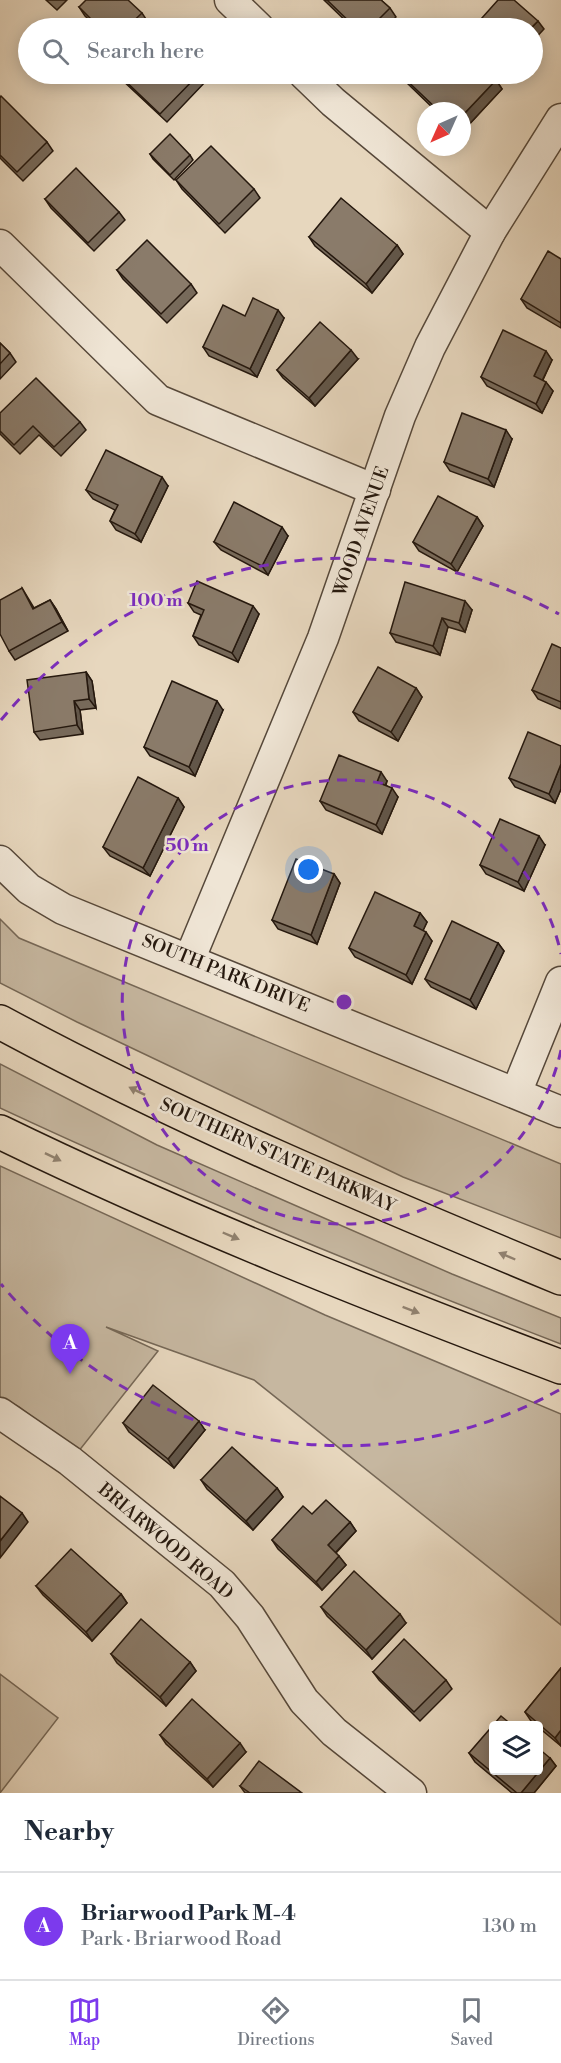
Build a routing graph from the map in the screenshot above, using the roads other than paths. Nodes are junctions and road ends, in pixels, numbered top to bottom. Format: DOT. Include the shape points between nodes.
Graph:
graph roads {
  1 [pos="230,0"];
  2 [pos="248,18"];
  3 [pos="314,84"];
  4 [pos="561,119"];
  5 [pos="490,232"];
  6 [pos="0,245"];
  7 [pos="375,490"];
  8 [pos="0,861"];
  9 [pos="190,958"];
  10 [pos="561,982"];
  11 [pos="0,1022"];
  12 [pos="516,1093"];
  13 [pos="561,1112"];
  14 [pos="0,1132"];
  15 [pos="561,1278"];
  16 [pos="561,1367"];
  17 [pos="0,1413"];
  18 [pos="411,1793"];
  1 -- 2 [label="street"];
  3 -- 5 [label="street"];
  4 -- 5 [label="street, WOOD AVENUE"];
  5 -- 7 [label="street, WOOD AVENUE" via="430,347 400,416"];
  6 -- 7 [label="street" via="158,400"];
  7 -- 9 [label="street, WOOD AVENUE" via="323,638"];
  8 -- 9 [label="street, SOUTH PARK DRIVE" via="29,889 63,909"];
  9 -- 12 [label="street, SOUTH PARK DRIVE"];
  10 -- 12 [label="street"];
  15 -- 11 [label="highway, SOUTHERN STATE PARKWAY, one-way" via="296,1167"];
  12 -- 13 [label="street, SOUTH PARK DRIVE"];
  14 -- 16 [label="highway, one-way" via="94,1178 325,1277"];
  17 -- 18 [label="street, BRIARWOOD ROAD" via="70,1461 222,1584 250,1617 304,1701 334,1732"];
}
